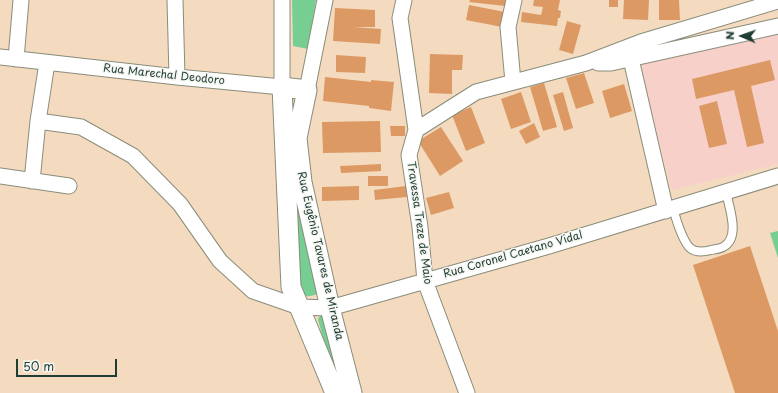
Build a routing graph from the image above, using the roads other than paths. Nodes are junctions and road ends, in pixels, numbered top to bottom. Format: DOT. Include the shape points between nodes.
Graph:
graph roads {
  1 [pos="21,0"];
  2 [pos="175,0"];
  3 [pos="282,0"];
  4 [pos="325,0"];
  5 [pos="404,0"];
  6 [pos="514,0"];
  7 [pos="778,2"];
  8 [pos="778,26"];
  9 [pos="0,57"];
  10 [pos="16,59"];
  11 [pos="631,59"];
  12 [pos="47,62"];
  13 [pos="586,63"];
  14 [pos="177,77"];
  15 [pos="513,82"];
  16 [pos="282,87"];
  17 [pos="307,90"];
  18 [pos="38,121"];
  19 [pos="416,130"];
  20 [pos="292,155"];
  21 [pos="0,176"];
  22 [pos="778,176"];
  23 [pos="32,181"];
  24 [pos="69,186"];
  25 [pos="726,192"];
  26 [pos="669,210"];
  27 [pos="425,280"];
  28 [pos="299,307"];
  29 [pos="330,308"];
  30 [pos="335,393"];
  31 [pos="352,393"];
  32 [pos="467,393"];
  1 -- 10 [label="street"];
  2 -- 14 [label="street"];
  3 -- 16 [label="street"];
  4 -- 17 [label="street, Rua Eugênio Tavares de Miranda"];
  5 -- 19 [label="street, Travessa Treze de Maio" via="400,18"];
  6 -- 15 [label="street" via="508,26"];
  7 -- 13 [label="street" via="641,42"];
  8 -- 11 [label="street"];
  9 -- 10 [label="street, Rua Marechal Deodoro"];
  10 -- 12 [label="street, Rua Marechal Deodoro"];
  11 -- 13 [label="street" via="611,63"];
  11 -- 26 [label="street"];
  12 -- 14 [label="street, Rua Marechal Deodoro"];
  12 -- 18 [label="street"];
  13 -- 15 [label="street"];
  14 -- 16 [label="street, Rua Marechal Deodoro"];
  15 -- 19 [label="street" via="476,92"];
  16 -- 17 [label="street"];
  16 -- 20 [label="street, Rua Eugênio Tavares de Miranda"];
  17 -- 20 [label="street, Rua Eugênio Tavares de Miranda"];
  18 -- 23 [label="street"];
  18 -- 28 [label="street, Rua Coronel Caetano Vidal" via="81,127 133,156 180,204 220,261 253,291"];
  19 -- 27 [label="street, Travessa Treze de Maio" via="409,155"];
  20 -- 28 [label="street, Rua Eugênio Tavares de Miranda" via="291,287"];
  20 -- 29 [label="street, Rua Eugênio Tavares de Miranda" via="302,182"];
  21 -- 23 [label="street"];
  22 -- 25 [label="street, Rua Coronel Caetano Vidal"];
  23 -- 24 [label="street"];
  25 -- 26 [label="street, Rua Coronel Caetano Vidal"];
  25 -- 26 [label="lane" via="733,219 732,234 729,242 723,247 706,252 697,252 690,248"];
  26 -- 27 [label="street, Rua Coronel Caetano Vidal"];
  27 -- 29 [label="street, Rua Coronel Caetano Vidal"];
  27 -- 32 [label="street, Travessa Treze de Maio"];
  28 -- 29 [label="street, Rua Coronel Caetano Vidal"];
  28 -- 30 [label="street, Rua Eugênio Tavares de Miranda"];
  29 -- 31 [label="street, Rua Eugênio Tavares de Miranda"];
}
